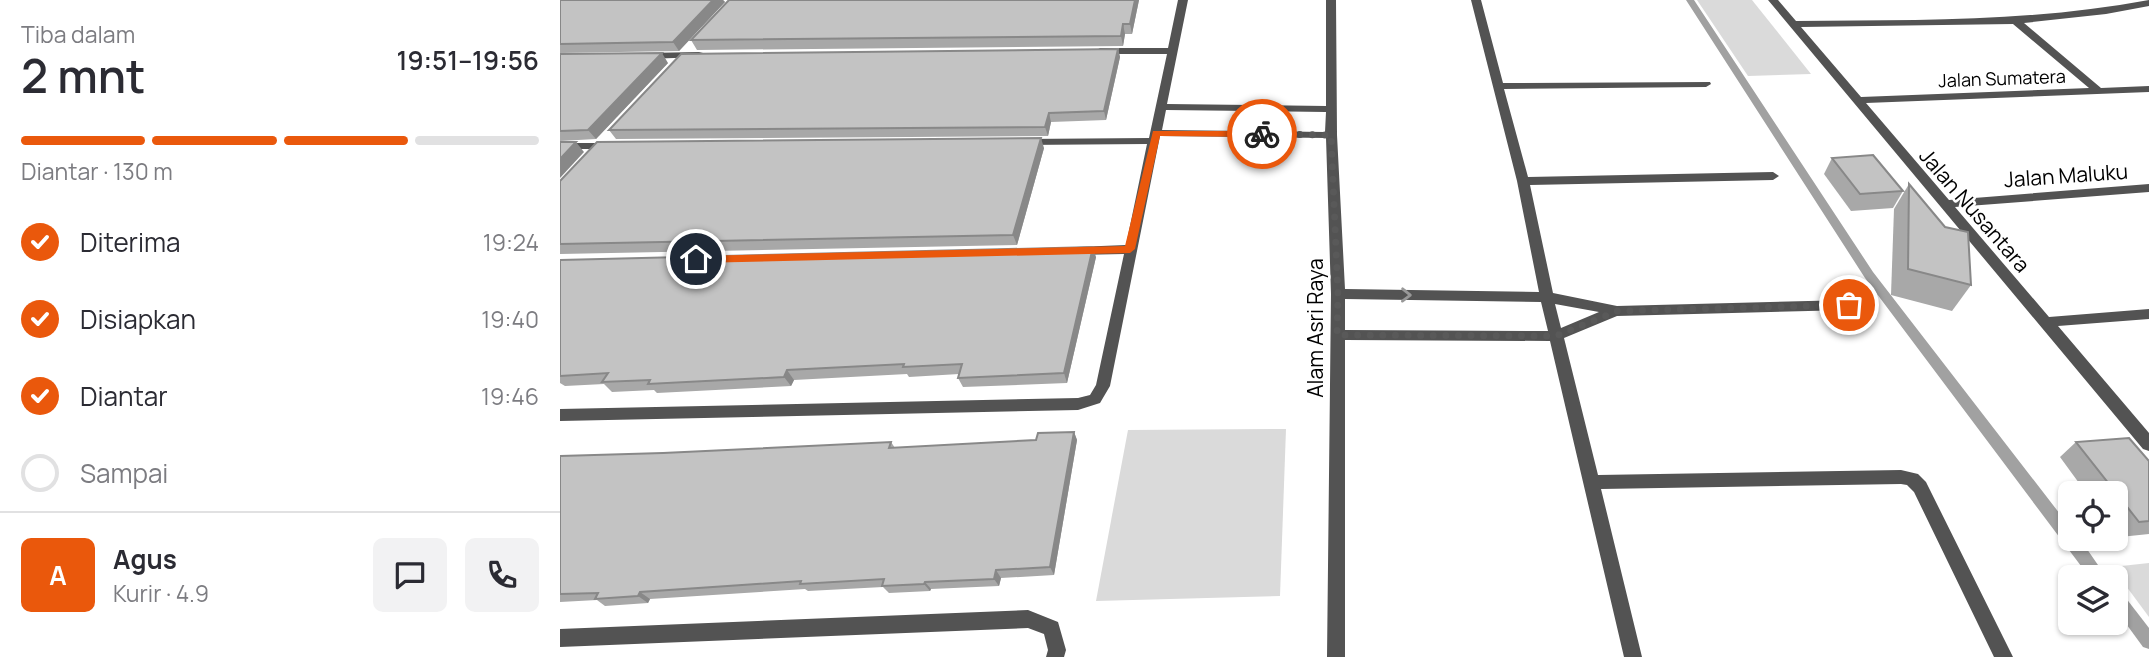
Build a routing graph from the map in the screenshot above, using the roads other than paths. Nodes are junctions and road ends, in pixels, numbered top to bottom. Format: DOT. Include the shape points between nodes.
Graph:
graph roads {
  1 [pos="1183,0"];
  2 [pos="1331,0"];
  3 [pos="1476,0"];
  4 [pos="1773,0"];
  5 [pos="2149,3"];
  6 [pos="2015,20"];
  7 [pos="1794,24"];
  8 [pos="691,46"];
  9 [pos="1091,51"];
  10 [pos="1172,51"];
  11 [pos="682,55"];
  12 [pos="709,55"];
  13 [pos="628,57"];
  14 [pos="673,65"];
  15 [pos="1706,84"];
  16 [pos="1500,86"];
  17 [pos="2149,89"];
  18 [pos="2100,92"];
  19 [pos="1856,100"];
  20 [pos="1161,107"];
  21 [pos="1332,109"];
  22 [pos="1331,135"];
  23 [pos="608,136"];
  24 [pos="1155,137"];
  25 [pos="1015,142"];
  26 [pos="560,146"];
  27 [pos="627,146"];
  28 [pos="595,150"];
  29 [pos="1773,176"];
  30 [pos="1523,181"];
  31 [pos="2149,188"];
  32 [pos="1944,204"];
  33 [pos="1130,249"];
  34 [pos="1060,251"];
  35 [pos="1338,295"];
  36 [pos="1547,297"];
  37 [pos="1849,305"];
  38 [pos="1617,311"];
  39 [pos="2149,314"];
  40 [pos="2046,322"];
  41 [pos="1337,335"];
  42 [pos="1556,336"];
  43 [pos="560,415"];
  44 [pos="2149,444"];
  45 [pos="1591,482"];
  46 [pos="560,638"];
  47 [pos="1055,657"];
  48 [pos="1336,657"];
  49 [pos="1633,657"];
  50 [pos="2004,657"];
  1 -- 10 [label="street"];
  2 -- 21 [label="street, Alam Asri Raya"];
  3 -- 16 [label="street"];
  4 -- 7 [label="street, Jalan Nusantara"];
  5 -- 6 [label="street" via="2105,13"];
  6 -- 7 [label="street"];
  6 -- 18 [label="street"];
  7 -- 19 [label="street, Jalan Nusantara"];
  8 -- 11 [label="street"];
  9 -- 10 [label="street"];
  10 -- 20 [label="street"];
  11 -- 12 [label="street"];
  11 -- 13 [label="street"];
  11 -- 14 [label="street"];
  15 -- 16 [label="street"];
  16 -- 30 [label="street"];
  17 -- 18 [label="street, Jalan Sumatera"];
  18 -- 19 [label="street, Jalan Sumatera"];
  19 -- 32 [label="street, Jalan Nusantara"];
  20 -- 21 [label="street"];
  20 -- 24 [label="street"];
  21 -- 22 [label="street, Alam Asri Raya"];
  22 -- 24 [label="street"];
  22 -- 35 [label="street, Alam Asri Raya"];
  23 -- 28 [label="street"];
  24 -- 25 [label="street"];
  24 -- 33 [label="street"];
  26 -- 28 [label="street"];
  27 -- 28 [label="street"];
  29 -- 30 [label="street"];
  30 -- 36 [label="street"];
  31 -- 32 [label="street, Jalan Maluku"];
  32 -- 40 [label="street, Jalan Nusantara"];
  33 -- 34 [label="street"];
  33 -- 43 [label="street" via="1103,386 1095,399 1078,404"];
  35 -- 36 [label="street, one-way"];
  35 -- 41 [label="street, Alam Asri Raya"];
  36 -- 38 [label="street"];
  36 -- 42 [label="street"];
  37 -- 38 [label="street"];
  38 -- 42 [label="street"];
  39 -- 40 [label="street"];
  40 -- 44 [label="street, Jalan Nusantara"];
  41 -- 42 [label="street"];
  41 -- 48 [label="street, Alam Asri Raya"];
  42 -- 45 [label="street"];
  45 -- 49 [label="street"];
  45 -- 50 [label="street" via="1912,479"];
  46 -- 47 [label="street" via="1028,619 1052,628"];
}
